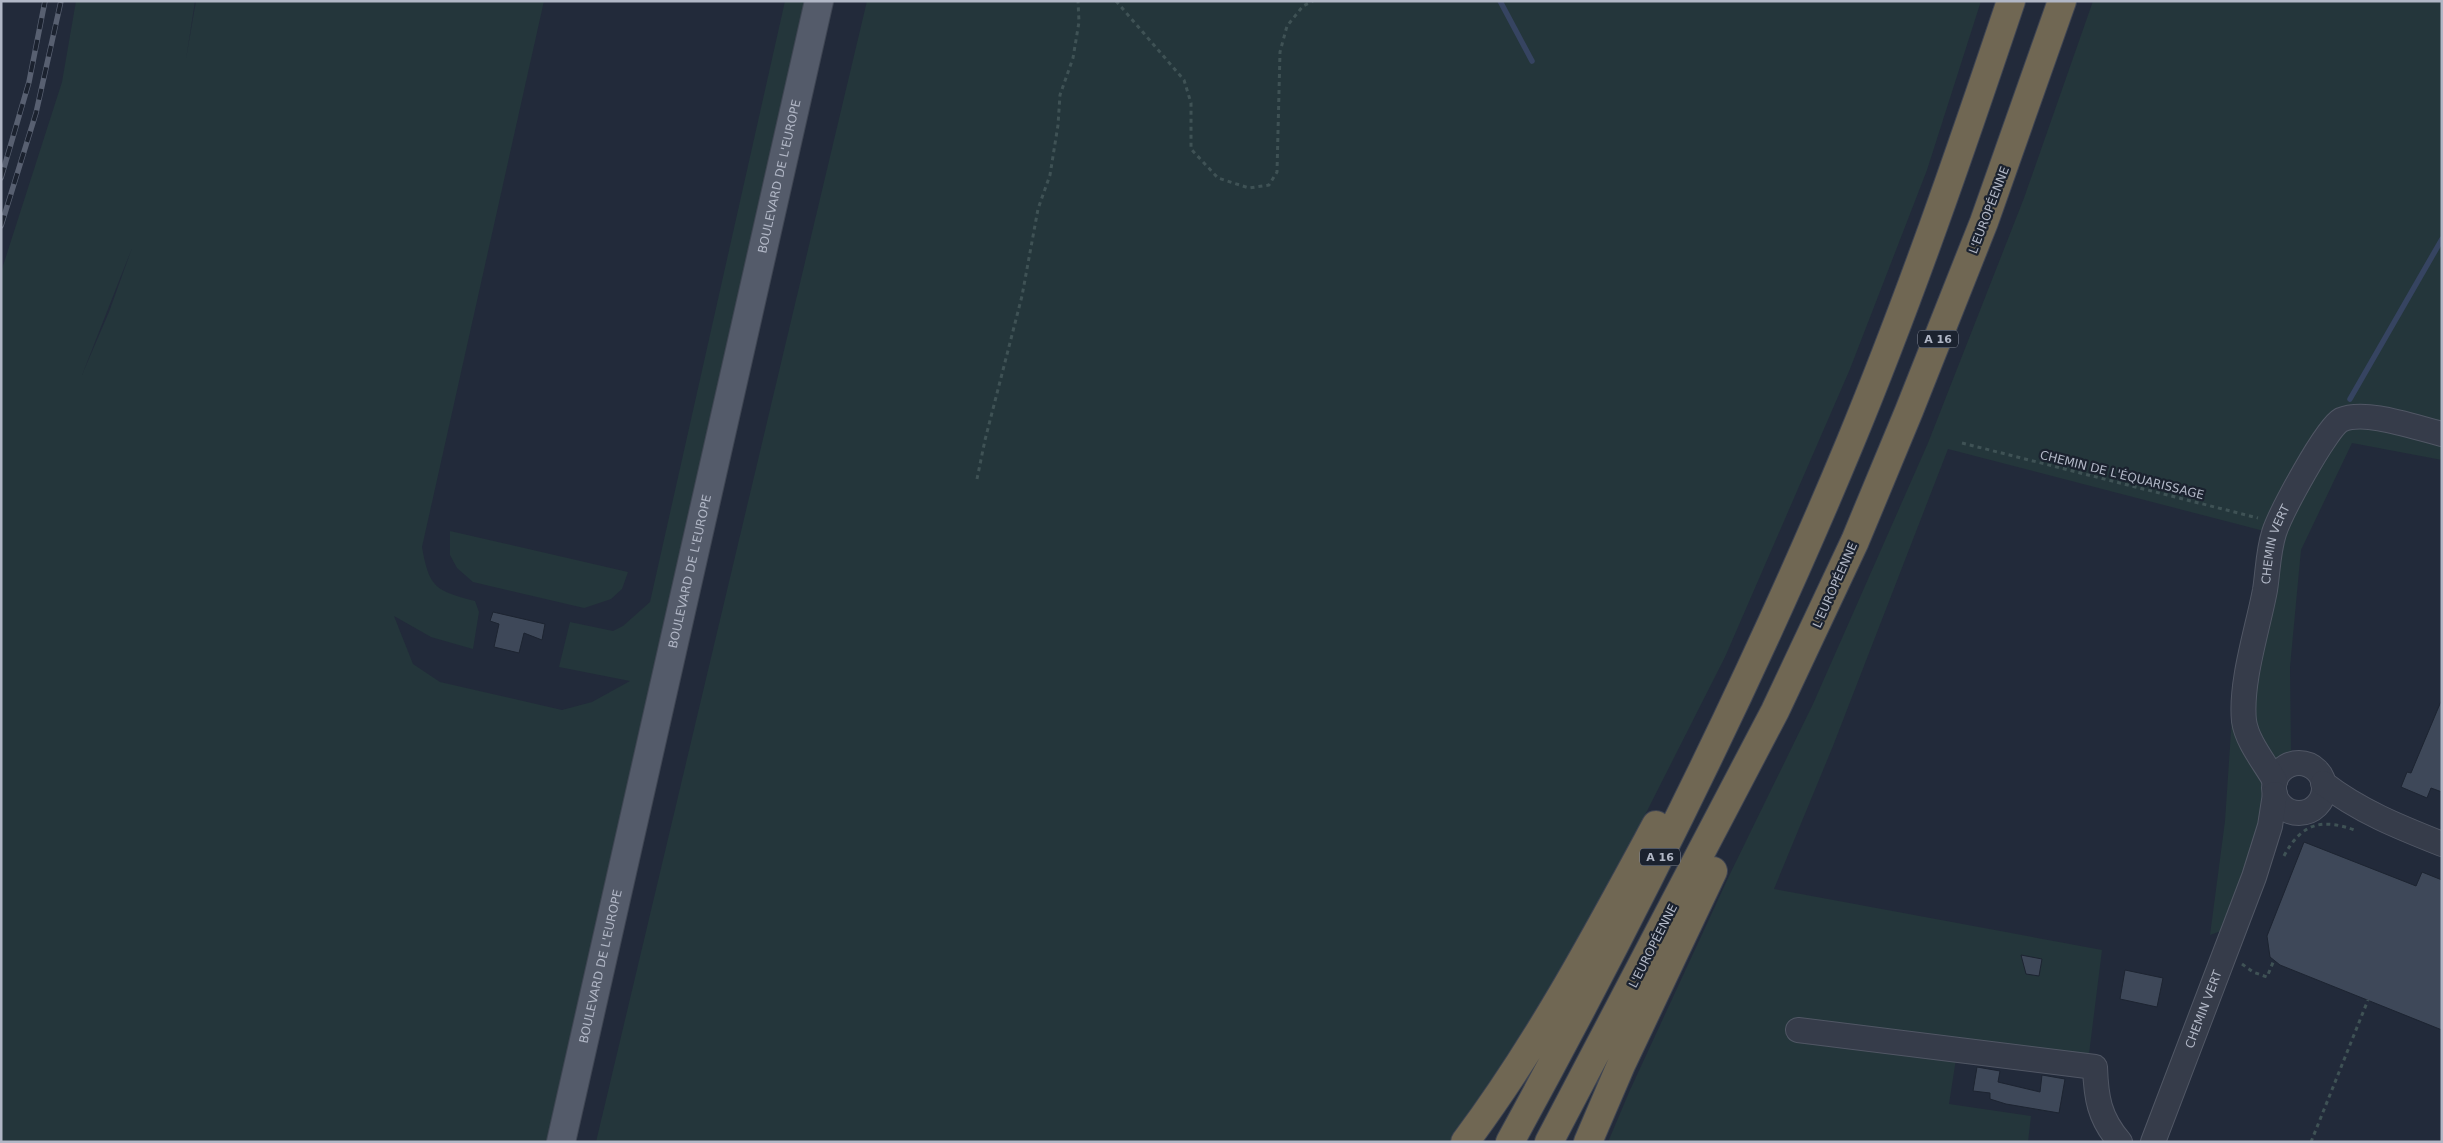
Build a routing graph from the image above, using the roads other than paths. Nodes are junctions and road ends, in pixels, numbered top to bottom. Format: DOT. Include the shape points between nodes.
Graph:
graph roads {
  1 [pos="819,1"];
  2 [pos="2011,1"];
  3 [pos="2062,1"];
  4 [pos="2442,434"];
  5 [pos="1797,565"];
  6 [pos="1796,670"];
  7 [pos="2323,783"];
  8 [pos="2275,788"];
  9 [pos="2306,811"];
  10 [pos="2381,820"];
  11 [pos="2442,844"];
  12 [pos="2254,877"];
  13 [pos="1798,1030"];
  14 [pos="561,1142"];
  15 [pos="1465,1142"];
  16 [pos="1510,1142"];
  17 [pos="1550,1142"];
  18 [pos="1588,1142"];
  19 [pos="2120,1142"];
  20 [pos="2153,1142"];
  1 -- 14 [label="main road, BOULEVARD DE L'EUROPE"];
  2 -- 5 [label="highway, A 16" via="1903,310"];
  3 -- 6 [label="highway, L'EUROPÉENNE / A 16" via="2007,161 1949,312 1865,516"];
  4 -- 8 [label="street, CHEMIN VERT" via="2375,418 2354,417 2339,421 2328,432 2278,523 2252,647 2244,711 2248,734"];
  5 -- 15 [label="highway" via="1591,944 1516,1068"];
  5 -- 16 [label="highway, A 16" via="1648,881"];
  6 -- 17 [label="highway, L'EUROPÉENNE / A 16"];
  6 -- 18 [label="highway" via="1726,845 1620,1065"];
  7 -- 8 [label="street" via="2312,767 2298,764 2282,770"];
  7 -- 9 [label="street" via="2322,798"];
  7 -- 10 [label="street"];
  8 -- 9 [label="street" via="2284,808"];
  8 -- 12 [label="street, CHEMIN VERT" via="2270,826"];
  9 -- 10 [label="street" via="2349,813"];
  9 -- 12 [label="street, CHEMIN VERT" via="2283,834"];
  10 -- 11 [label="street"];
  12 -- 20 [label="street, CHEMIN VERT"];
  13 -- 19 [label="street" via="2095,1067 2096,1099"];
}
